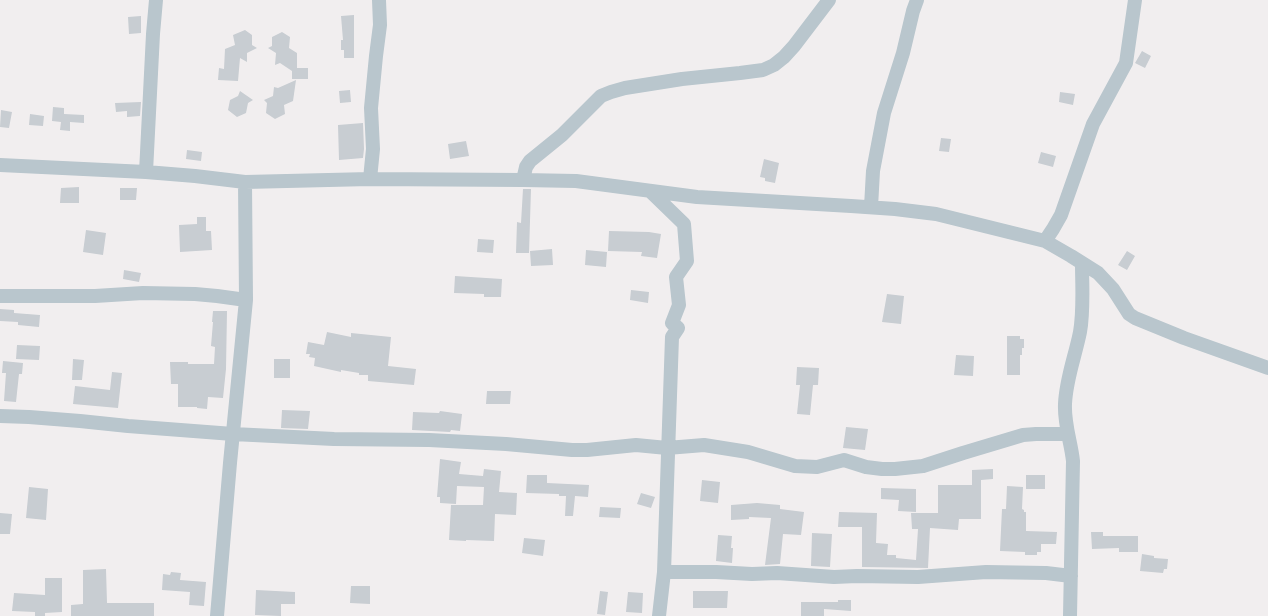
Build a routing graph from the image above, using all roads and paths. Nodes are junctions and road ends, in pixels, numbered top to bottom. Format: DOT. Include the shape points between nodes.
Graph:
graph roads {
  1 [pos="156,0"];
  2 [pos="379,0"];
  3 [pos="829,0"];
  4 [pos="917,0"];
  5 [pos="1135,0"];
  6 [pos="0,165"];
  7 [pos="146,172"];
  8 [pos="370,179"];
  9 [pos="523,180"];
  10 [pos="245,182"];
  11 [pos="650,191"];
  12 [pos="871,207"];
  13 [pos="1045,241"];
  14 [pos="1082,263"];
  15 [pos="0,296"];
  16 [pos="246,300"];
  17 [pos="1268,368"];
  18 [pos="0,416"];
  19 [pos="233,434"];
  20 [pos="1068,434"];
  21 [pos="667,448"];
  22 [pos="664,572"];
  23 [pos="1071,576"];
  24 [pos="218,616"];
  25 [pos="659,616"];
  26 [pos="1070,616"];
  1 -- 7 [label="street"];
  2 -- 8 [label="street" via="380,25 371,108 373,149"];
  3 -- 9 [label="street" via="784,57 763,70 682,79 626,88 601,96 530,161"];
  4 -- 12 [label="street" via="884,113 873,171"];
  5 -- 13 [label="street" via="1126,63 1093,124 1061,215"];
  6 -- 7 [label="street"];
  7 -- 10 [label="street"];
  8 -- 9 [label="street"];
  8 -- 10 [label="street"];
  9 -- 11 [label="street" via="576,181"];
  10 -- 16 [label="street"];
  11 -- 12 [label="street" via="698,197"];
  11 -- 21 [label="street" via="684,224 687,262 676,277 678,305 672,323 678,328 672,337"];
  12 -- 13 [label="street" via="936,214"];
  13 -- 14 [label="street"];
  14 -- 17 [label="street" via="1107,282 1134,318"];
  14 -- 20 [label="street" via="1082,316 1065,403"];
  15 -- 16 [label="street" via="143,293"];
  16 -- 19 [label="street"];
  18 -- 19 [label="street"];
  19 -- 21 [label="street" via="334,440 428,440 572,450 636,445"];
  19 -- 24 [label="street"];
  20 -- 21 [label="street" via="1022,435 923,466 895,469 866,467 844,460 817,467 795,466 748,452 704,445"];
  20 -- 23 [label="street" via="1073,461"];
  21 -- 22 [label="street"];
  22 -- 23 [label="street" via="777,573 834,578 986,572"];
  22 -- 25 [label="street"];
  23 -- 26 [label="street"];
}
